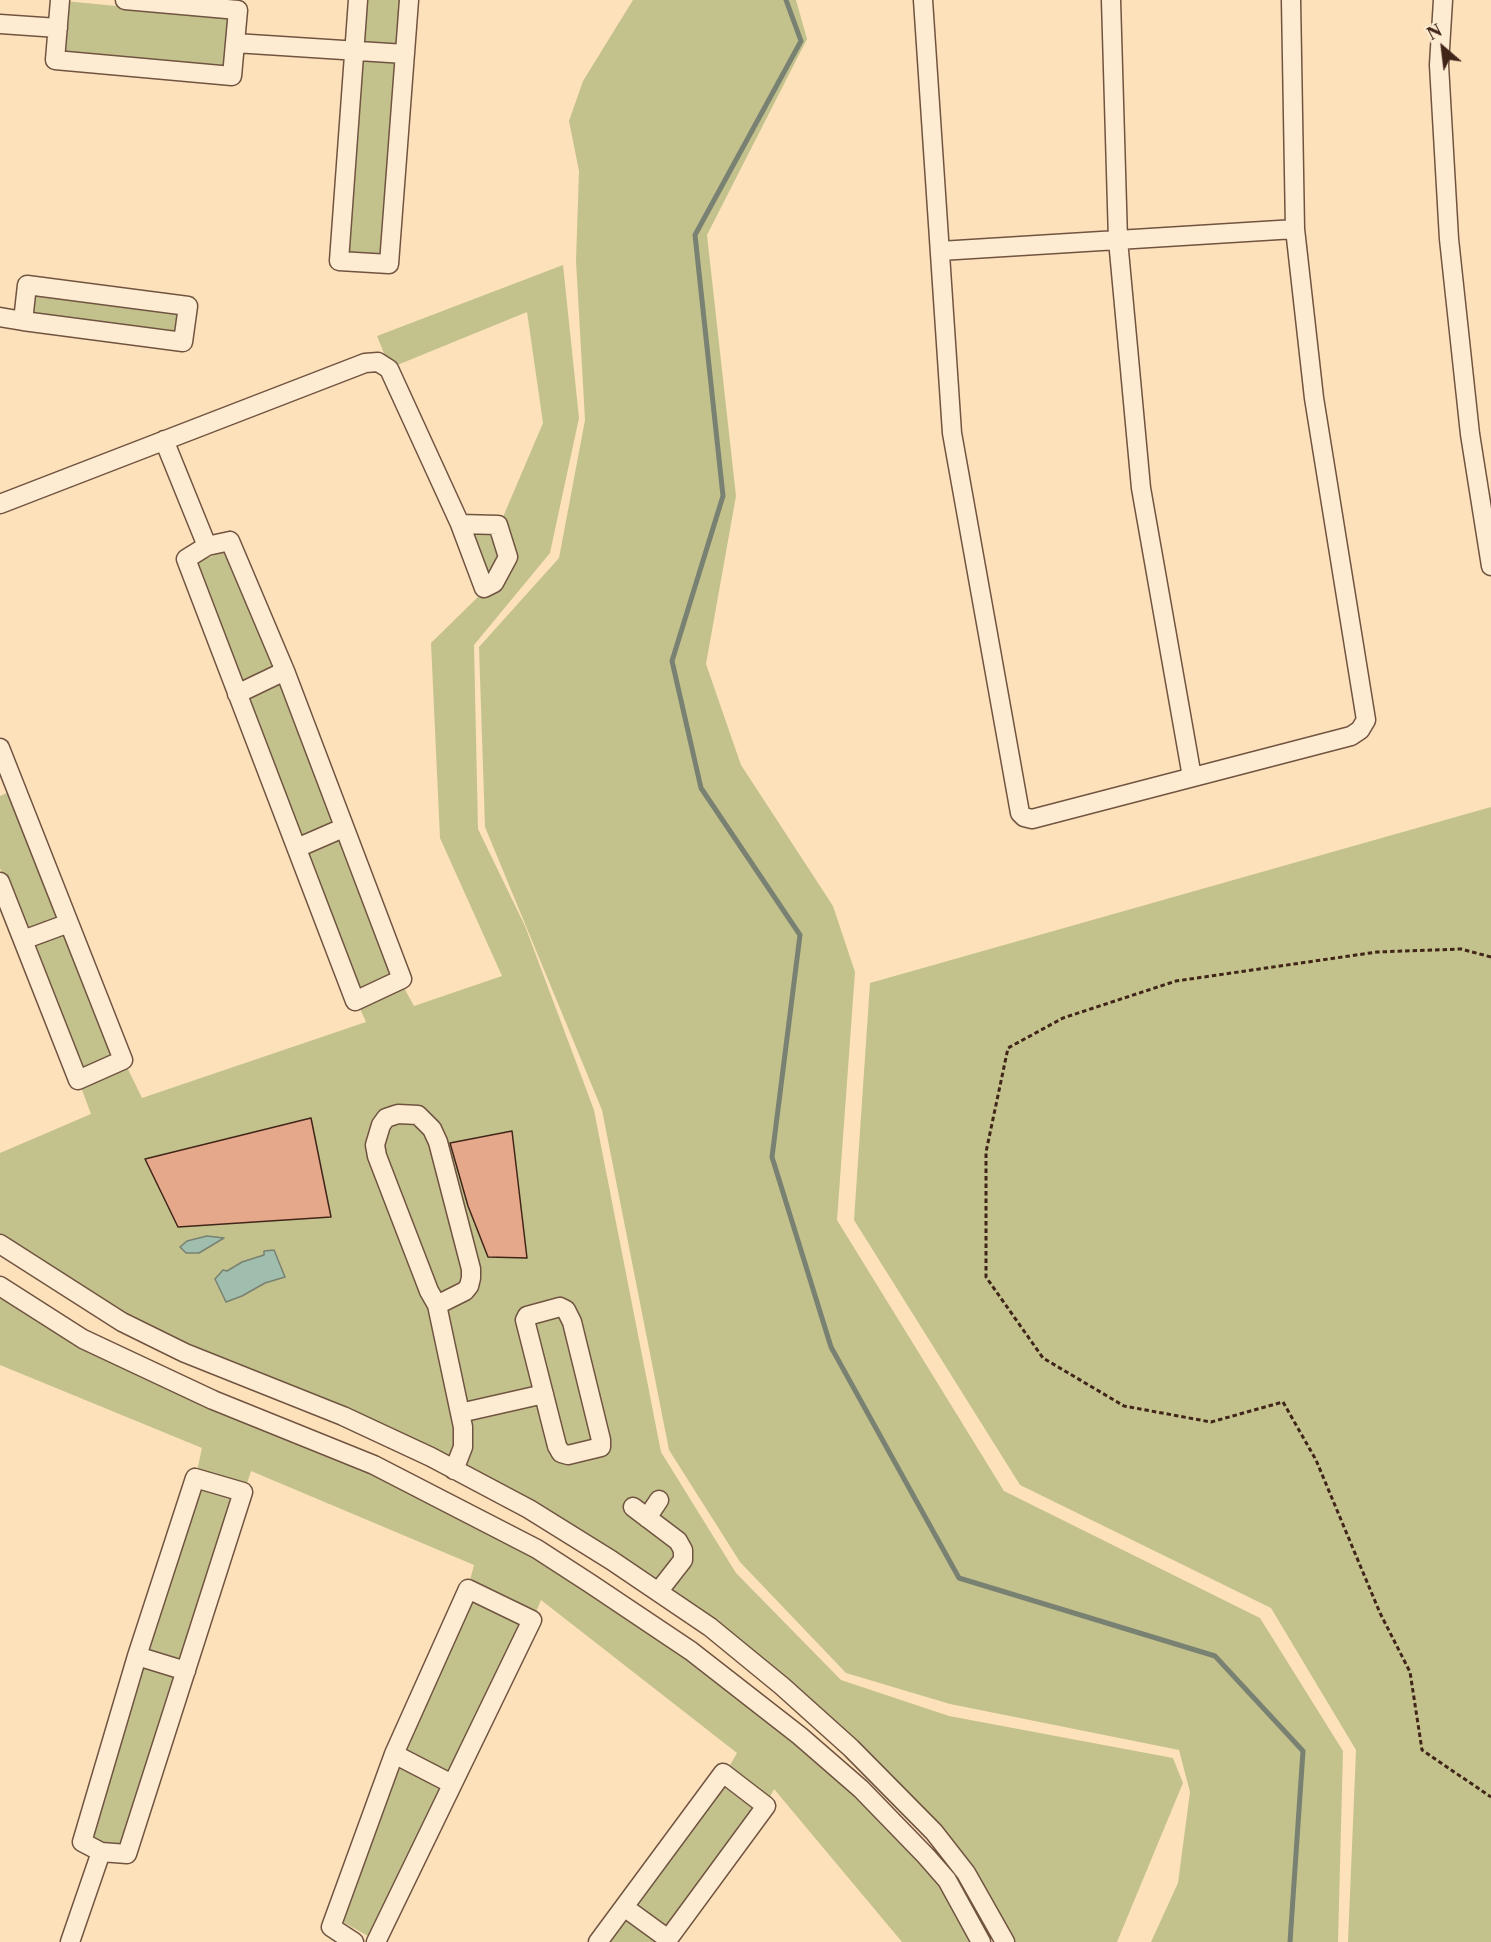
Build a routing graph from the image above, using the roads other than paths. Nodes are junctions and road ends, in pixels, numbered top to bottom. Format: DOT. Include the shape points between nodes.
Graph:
graph roads {
  1 [pos="60,0"];
  2 [pos="125,0"];
  3 [pos="358,0"];
  4 [pos="409,0"];
  5 [pos="923,0"];
  6 [pos="1111,0"];
  7 [pos="1291,0"];
  8 [pos="1443,0"];
  9 [pos="0,24"];
  10 [pos="58,28"];
  11 [pos="235,43"];
  12 [pos="354,50"];
  13 [pos="405,54"];
  14 [pos="1295,230"];
  15 [pos="1118,240"];
  16 [pos="940,251"];
  17 [pos="0,317"];
  18 [pos="23,321"];
  19 [pos="164,440"];
  20 [pos="0,504"];
  21 [pos="460,524"];
  22 [pos="207,546"];
  23 [pos="1491,566"];
  24 [pos="285,671"];
  25 [pos="237,694"];
  26 [pos="0,748"];
  27 [pos="1192,777"];
  28 [pos="7,787"];
  29 [pos="343,828"];
  30 [pos="297,848"];
  31 [pos="0,882"];
  32 [pos="69,923"];
  33 [pos="23,940"];
  34 [pos="0,1244"];
  35 [pos="0,1286"];
  36 [pos="437,1305"];
  37 [pos="542,1388"];
  38 [pos="459,1408"];
  39 [pos="454,1470"];
  40 [pos="658,1500"];
  41 [pos="658,1592"];
  42 [pos="137,1656"];
  43 [pos="186,1671"];
  44 [pos="394,1754"];
  45 [pos="876,1773"];
  46 [pos="452,1784"];
  47 [pos="861,1790"];
  48 [pos="101,1852"];
  49 [pos="624,1907"];
  50 [pos="350,1941"];
  51 [pos="667,1941"];
  52 [pos="70,1942"];
  53 [pos="376,1942"];
  54 [pos="598,1942"];
  55 [pos="981,1942"];
  56 [pos="1005,1942"];
  1 -- 10 [label="street"];
  2 -- 11 [label="street" via="238,10"];
  3 -- 12 [label="street"];
  4 -- 13 [label="street"];
  5 -- 16 [label="street"];
  6 -- 15 [label="street"];
  7 -- 14 [label="street"];
  8 -- 23 [label="street" via="1439,65 1449,239 1470,434"];
  9 -- 10 [label="street"];
  10 -- 11 [label="street" via="55,60 232,76"];
  11 -- 12 [label="street"];
  12 -- 13 [label="street"];
  12 -- 13 [label="street" via="339,261 389,264"];
  14 -- 15 [label="street"];
  14 -- 27 [label="street" via="1314,398 1366,720 1351,736"];
  15 -- 16 [label="street"];
  15 -- 27 [label="street" via="1141,488"];
  16 -- 27 [label="street" via="951,433 1020,813 1032,819"];
  17 -- 18 [label="street"];
  18 -- 18 [label="street" via="183,342 188,306 27,285"];
  19 -- 20 [label="street"];
  19 -- 21 [label="street" via="365,363 378,362 389,369"];
  19 -- 22 [label="street"];
  22 -- 24 [label="street" via="230,541"];
  22 -- 25 [label="street" via="186,559"];
  24 -- 25 [label="street"];
  24 -- 29 [label="street"];
  25 -- 30 [label="street"];
  26 -- 28 [label="street"];
  28 -- 32 [label="street"];
  29 -- 30 [label="street"];
  29 -- 30 [label="street" via="402,979 355,1001"];
  31 -- 33 [label="street"];
  32 -- 33 [label="street"];
  32 -- 33 [label="street" via="123,1060 78,1080"];
  34 -- 39 [label="street" via="122,1323 343,1416"];
  35 -- 47 [label="street" via="83,1339 213,1400 374,1465 537,1549 691,1652 800,1736"];
  36 -- 36 [label="street" via="377,1156 375,1145 381,1125 386,1118 398,1114 418,1115 432,1129 471,1269 465,1291"];
  36 -- 38 [label="street"];
  37 -- 37 [label="street" via="561,1453 568,1455 600,1447 572,1322 560,1307 527,1316 525,1320"];
  37 -- 38 [label="street"];
  38 -- 39 [label="street" via="463,1447"];
  39 -- 41 [label="street" via="530,1509"];
  40 -- 41 [label="street" via="640,1512 678,1541 683,1550 683,1560"];
  41 -- 45 [label="street" via="711,1627"];
  42 -- 43 [label="street"];
  42 -- 43 [label="street" via="195,1478 243,1492"];
  42 -- 48 [label="street" via="82,1842"];
  43 -- 48 [label="street" via="127,1854"];
  44 -- 46 [label="street"];
  44 -- 46 [label="street" via="468,1589 532,1620"];
  44 -- 50 [label="street" via="331,1927"];
  45 -- 47 [label="street"];
  45 -- 56 [label="street" via="934,1832 966,1873"];
  46 -- 53 [label="street"];
  47 -- 55 [label="street" via="947,1880"];
  48 -- 52 [label="street"];
  49 -- 51 [label="street"];
  49 -- 51 [label="street" via="723,1773 765,1806"];
  49 -- 54 [label="street"];
}
